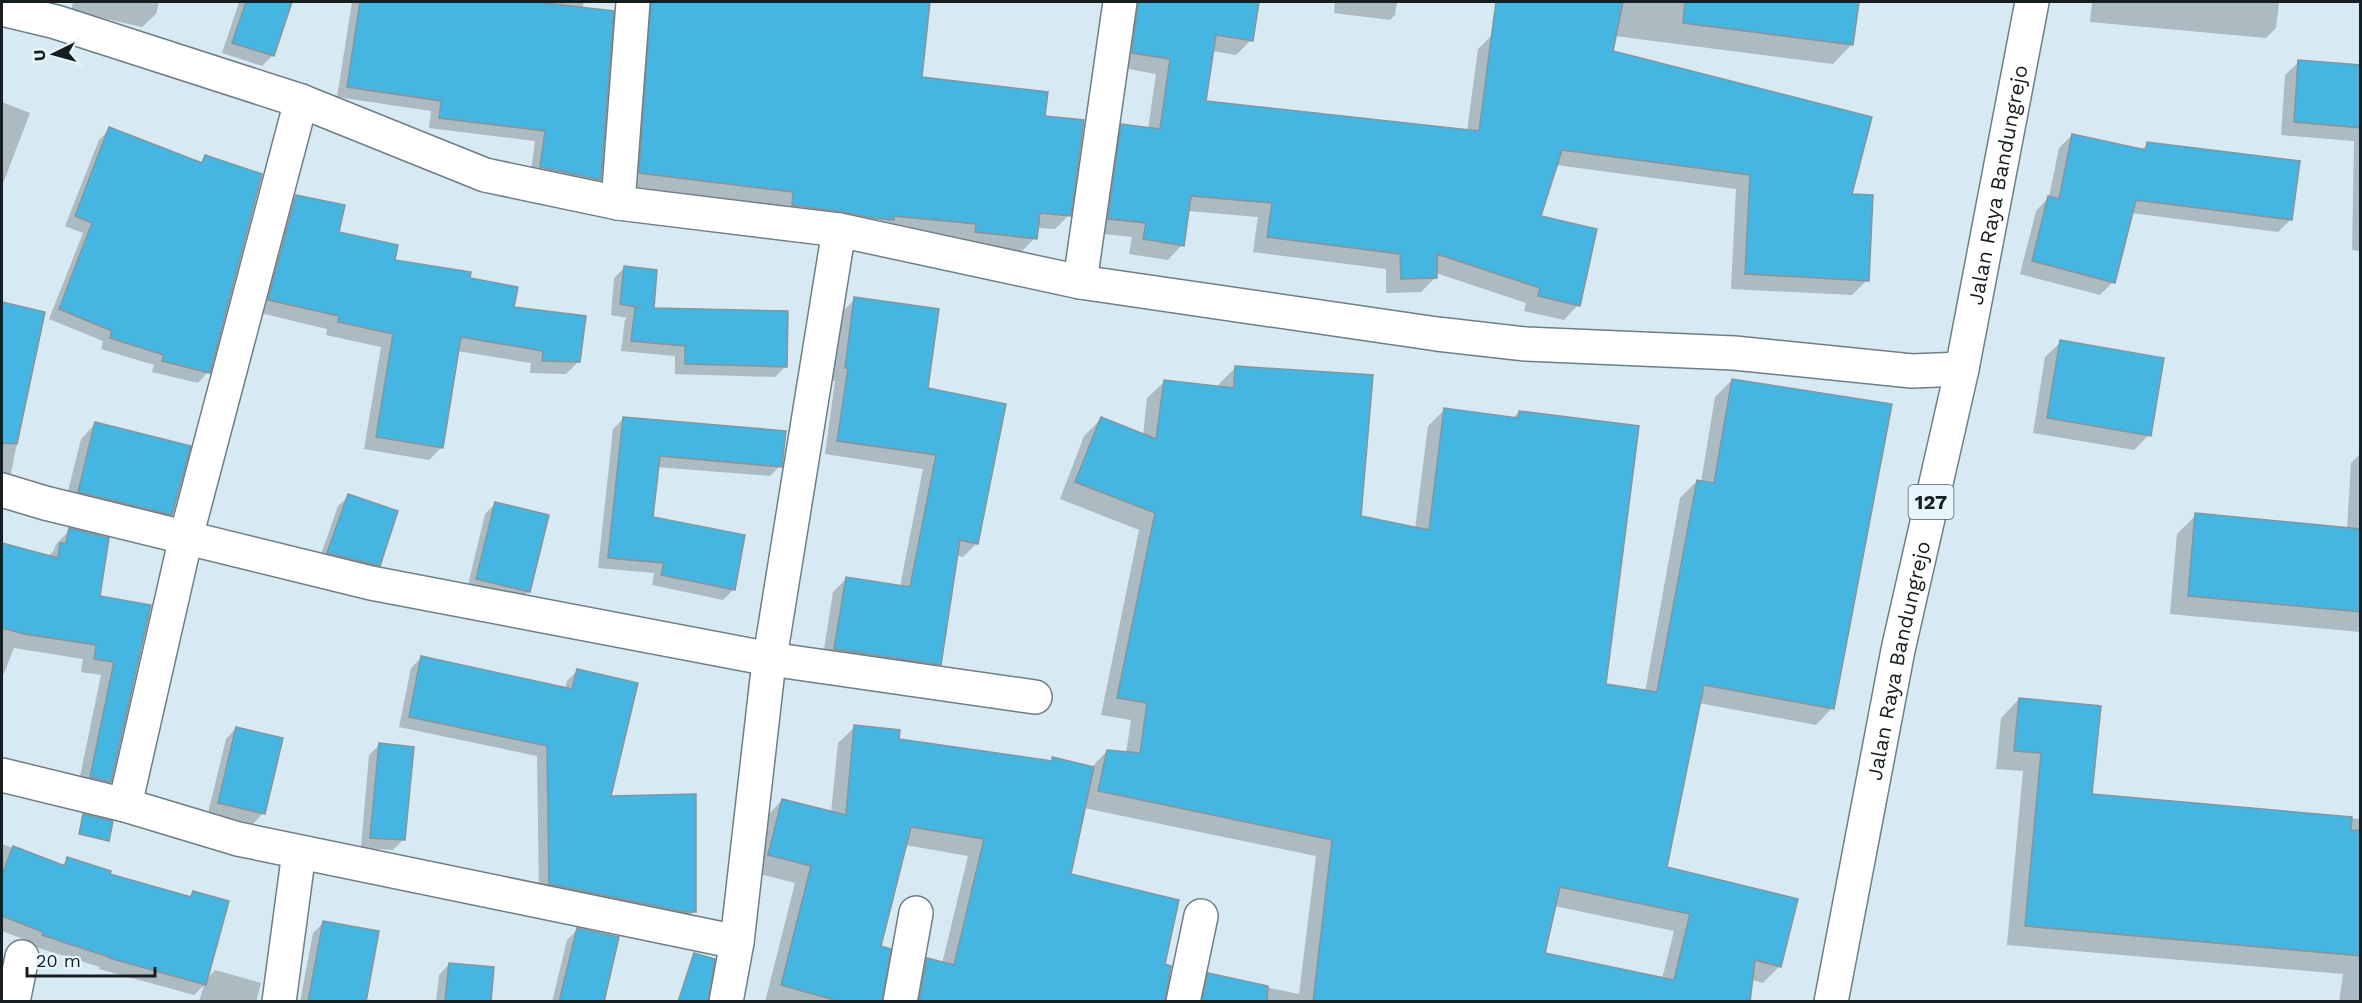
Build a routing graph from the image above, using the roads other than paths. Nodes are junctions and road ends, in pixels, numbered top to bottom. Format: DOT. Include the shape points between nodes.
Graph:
graph roads {
  1 [pos="633,2"];
  2 [pos="1119,2"];
  3 [pos="2032,2"];
  4 [pos="2,9"];
  5 [pos="301,101"];
  6 [pos="618,203"];
  7 [pos="839,230"];
  8 [pos="1080,282"];
  9 [pos="1962,369"];
  10 [pos="2,490"];
  11 [pos="186,537"];
  12 [pos="770,659"];
  13 [pos="1035,697"];
  14 [pos="2,775"];
  15 [pos="125,805"];
  16 [pos="299,852"];
  17 [pos="916,913"];
  18 [pos="1201,916"];
  19 [pos="737,942"];
  20 [pos="22,957"];
  21 [pos="13,1002"];
  22 [pos="279,1002"];
  23 [pos="726,1002"];
  24 [pos="900,1002"];
  25 [pos="1183,1002"];
  26 [pos="1831,1002"];
  1 -- 6 [label="street"];
  2 -- 8 [label="street"];
  3 -- 9 [label="street, Jalan Raya Bandungrejo / 127"];
  4 -- 5 [label="street" via="56,22"];
  5 -- 6 [label="street" via="485,175"];
  5 -- 11 [label="street"];
  6 -- 7 [label="street"];
  7 -- 8 [label="street"];
  7 -- 12 [label="street"];
  8 -- 9 [label="street" via="1526,344 1723,352 1912,371"];
  9 -- 26 [label="street, Jalan Raya Bandungrejo / 127" via="1898,650"];
  10 -- 11 [label="street"];
  11 -- 12 [label="street" via="371,583"];
  11 -- 15 [label="street"];
  12 -- 13 [label="street"];
  12 -- 19 [label="street"];
  14 -- 15 [label="street"];
  15 -- 16 [label="street"];
  16 -- 19 [label="street"];
  16 -- 22 [label="street"];
  17 -- 24 [label="street"];
  18 -- 25 [label="street"];
  19 -- 23 [label="street"];
  20 -- 21 [label="street"];
}
